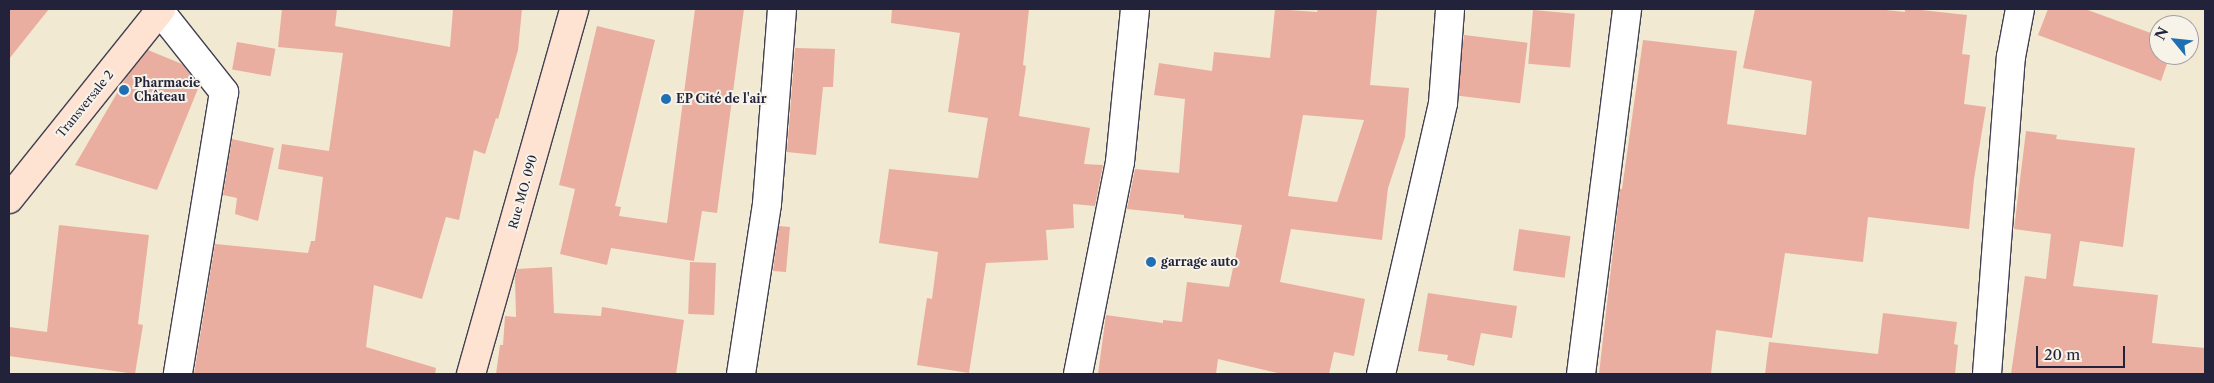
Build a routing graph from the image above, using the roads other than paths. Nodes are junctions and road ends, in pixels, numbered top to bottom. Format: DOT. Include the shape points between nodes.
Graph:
graph roads {
  1 [pos="574,9"];
  2 [pos="782,9"];
  3 [pos="1135,9"];
  4 [pos="1450,9"];
  5 [pos="1627,9"];
  6 [pos="2020,9"];
  7 [pos="160,10"];
  8 [pos="9,199"];
  9 [pos="178,374"];
  10 [pos="471,374"];
  11 [pos="741,374"];
  12 [pos="1078,374"];
  13 [pos="1381,374"];
  14 [pos="1582,374"];
  15 [pos="1987,374"];
  1 -- 10 [label="street, Rue MO. 090"];
  2 -- 11 [label="street" via="767,204"];
  3 -- 12 [label="street" via="1120,162"];
  4 -- 13 [label="street" via="1444,103"];
  5 -- 14 [label="street"];
  6 -- 15 [label="street" via="2011,57"];
  7 -- 8 [label="street, Transversale 2"];
  7 -- 9 [label="street" via="224,92"];
}
